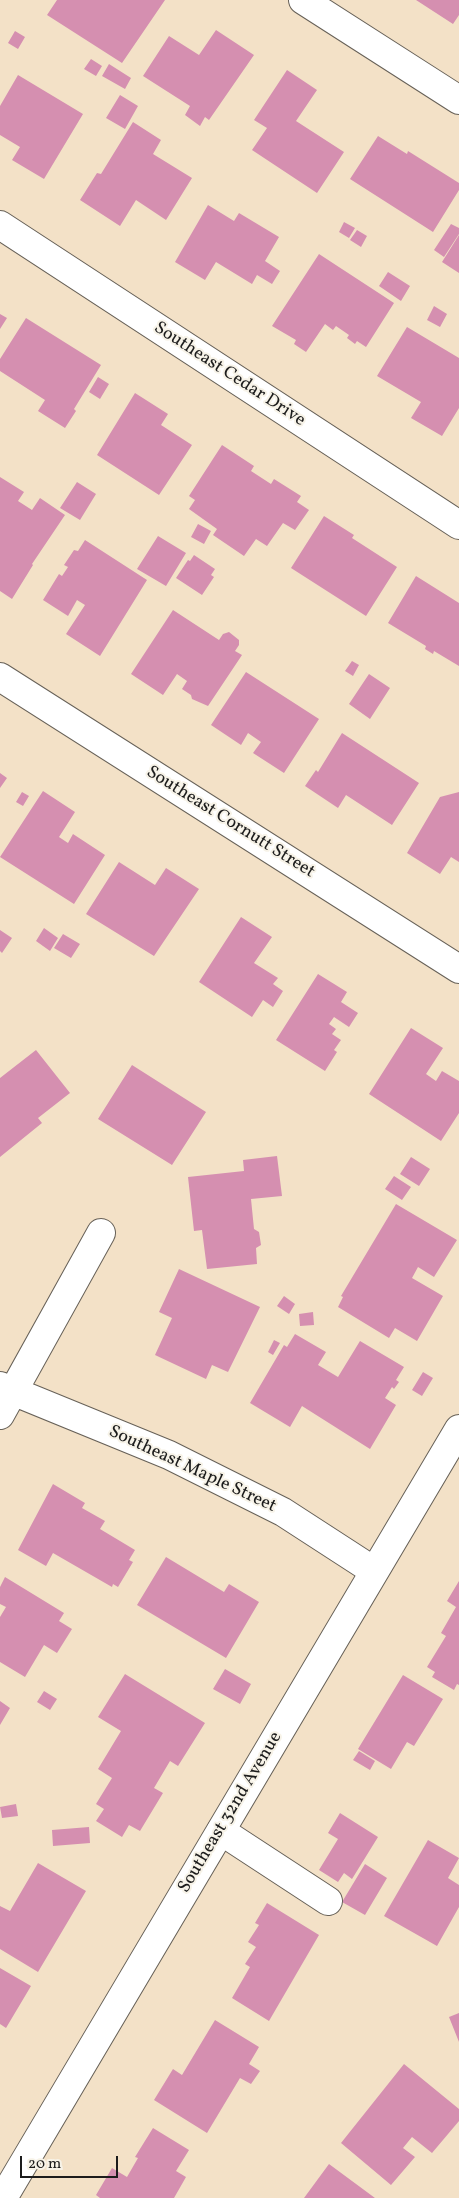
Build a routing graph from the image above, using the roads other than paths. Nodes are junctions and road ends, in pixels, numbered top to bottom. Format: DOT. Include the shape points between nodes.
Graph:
graph roads {
  1 [pos="303,0"];
  2 [pos="459,100"];
  3 [pos="0,225"];
  4 [pos="459,524"];
  5 [pos="0,677"];
  6 [pos="459,969"];
  7 [pos="101,1233"];
  8 [pos="7,1389"];
  9 [pos="0,1415"];
  10 [pos="459,1429"];
  11 [pos="374,1571"];
  12 [pos="221,1831"];
  13 [pos="328,1901"];
  14 [pos="4,2198"];
  1 -- 2 [label="street"];
  3 -- 4 [label="street, Southeast Cedar Drive"];
  5 -- 6 [label="street, Southeast Cornutt Street"];
  7 -- 8 [label="street"];
  8 -- 9 [label="street"];
  8 -- 11 [label="street, Southeast Maple Street" via="169,1455 283,1512"];
  10 -- 11 [label="street, Southeast 32nd Avenue"];
  11 -- 12 [label="street, Southeast 32nd Avenue"];
  12 -- 13 [label="street"];
  12 -- 14 [label="street, Southeast 32nd Avenue"];
}
